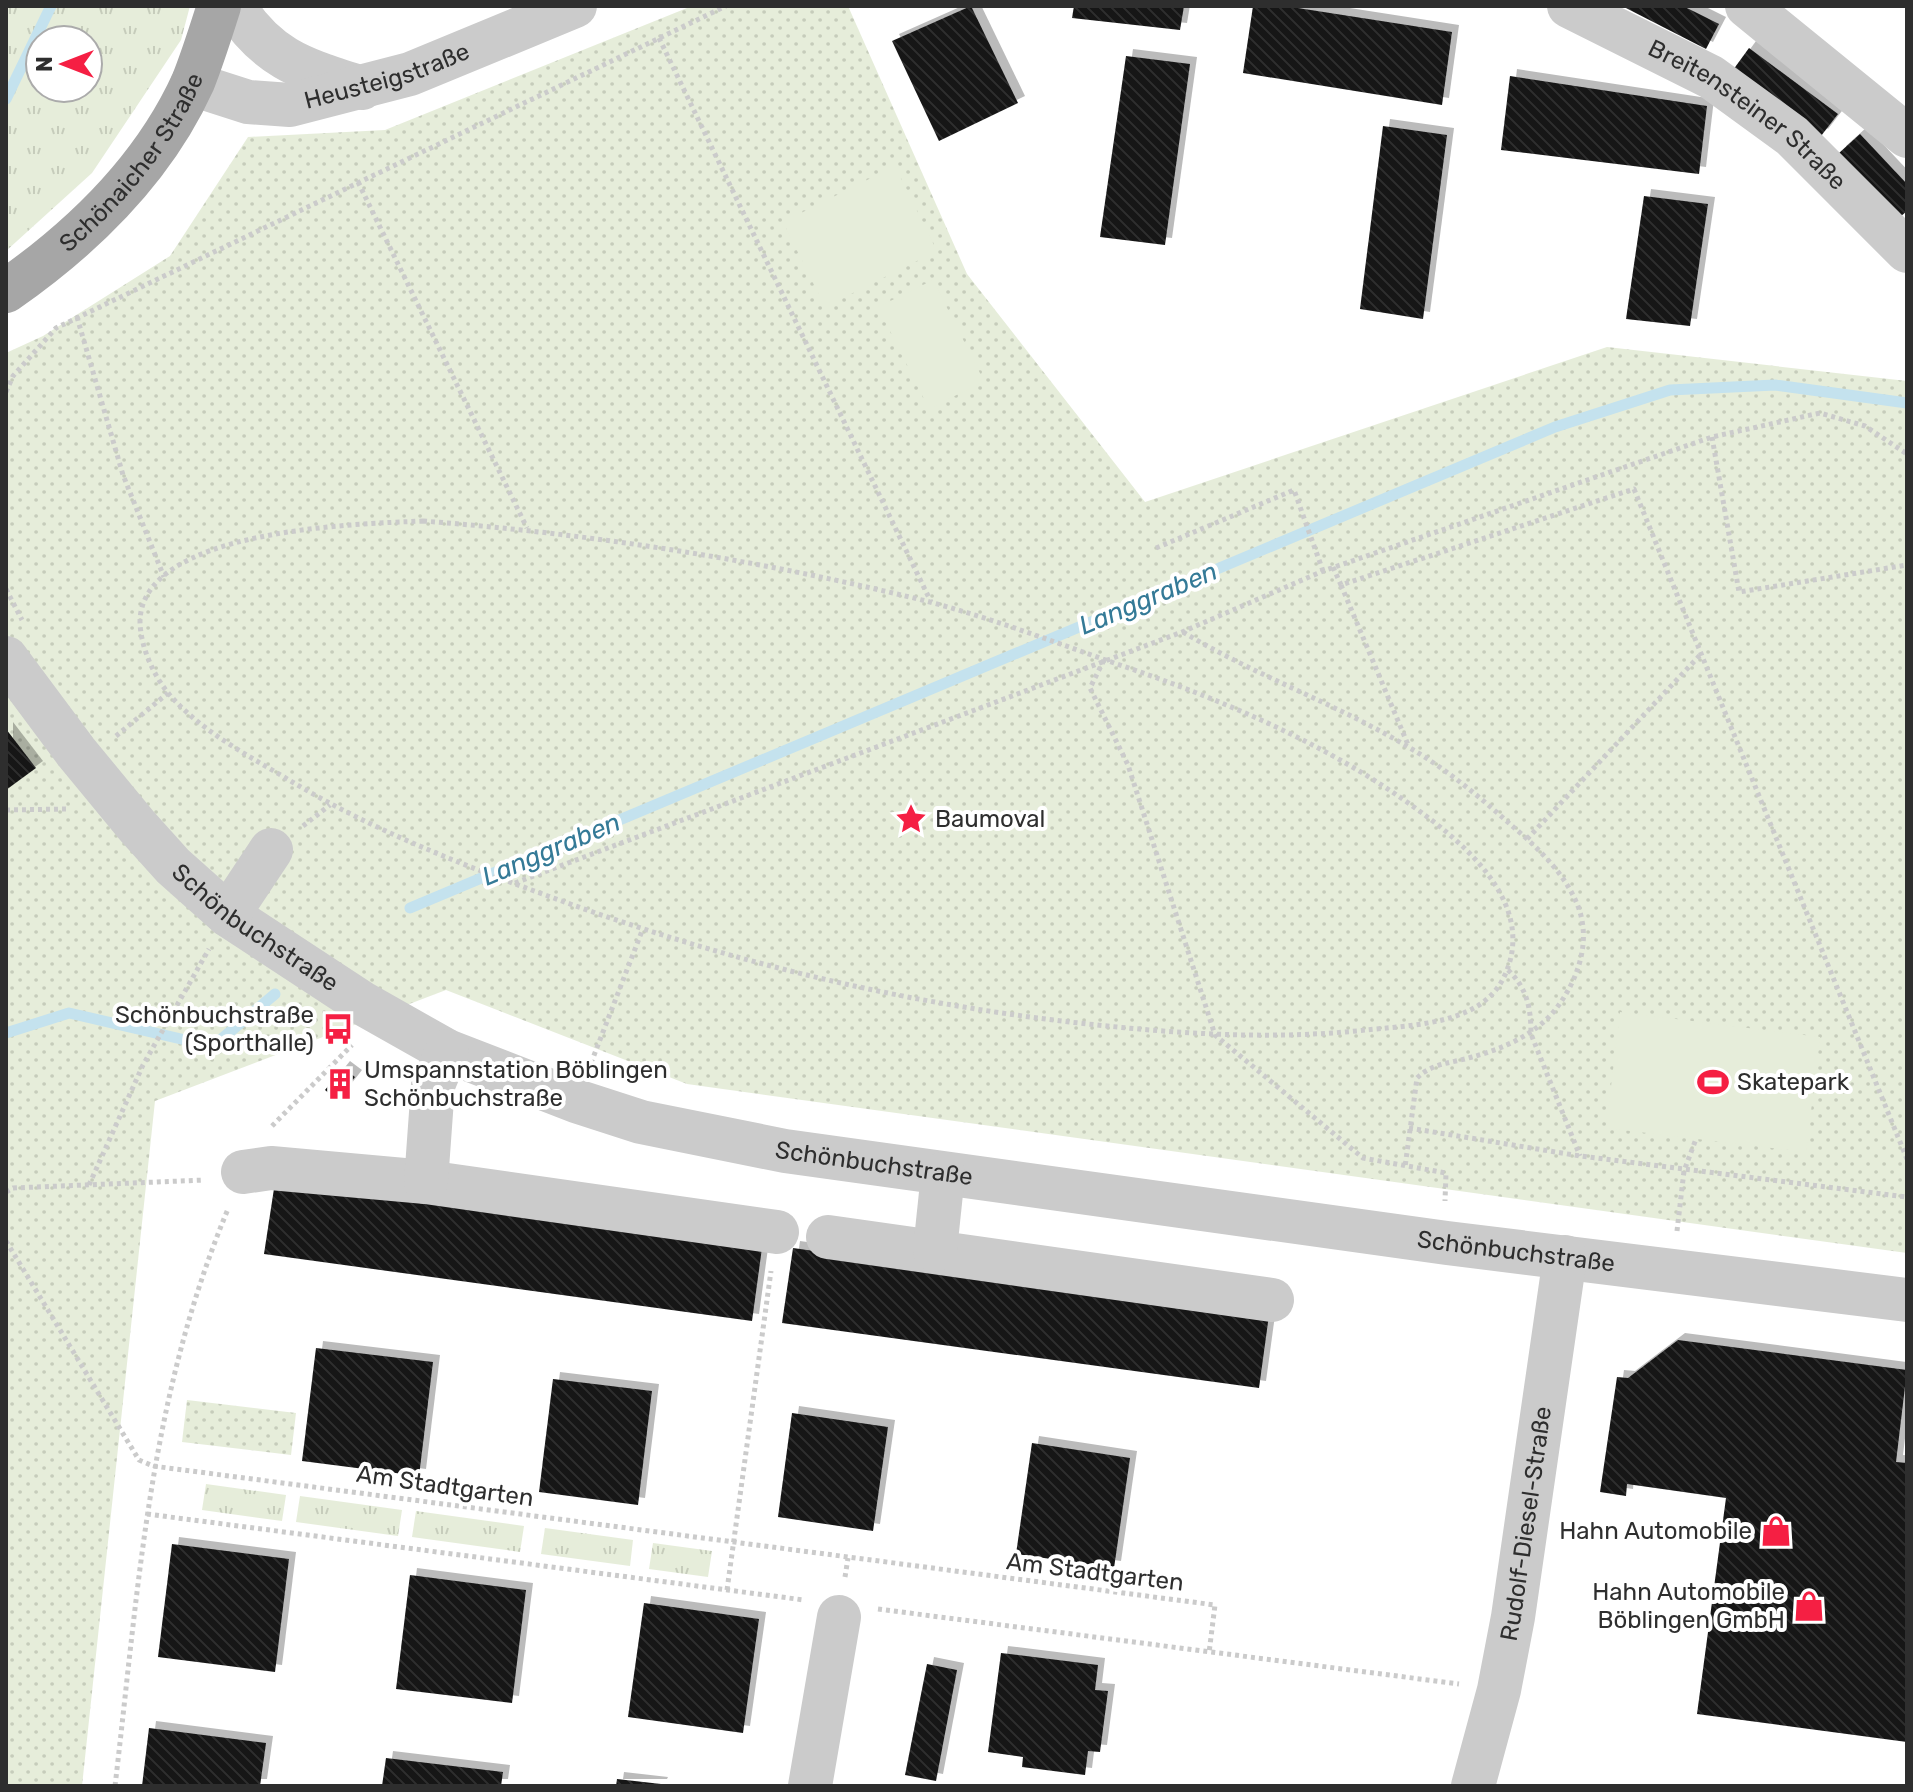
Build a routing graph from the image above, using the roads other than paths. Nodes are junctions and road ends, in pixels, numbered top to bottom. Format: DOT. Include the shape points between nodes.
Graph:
graph roads {
  1 [pos="219,6"];
  2 [pos="234,6"];
  3 [pos="575,6"];
  4 [pos="1569,6"];
  5 [pos="1747,6"];
  6 [pos="192,84"];
  7 [pos="364,89"];
  8 [pos="1907,136"];
  9 [pos="1907,251"];
  10 [pos="6,291"];
  11 [pos="6,658"];
  12 [pos="271,850"];
  13 [pos="228,915"];
  14 [pos="447,1051"];
  15 [pos="243,1172"];
  16 [pos="943,1174"];
  17 [pos="426,1182"];
  18 [pos="777,1232"];
  19 [pos="828,1237"];
  20 [pos="935,1250"];
  21 [pos="1565,1257"];
  22 [pos="1272,1300"];
  23 [pos="1907,1300"];
  24 [pos="841,1609"];
  25 [pos="810,1786"];
  26 [pos="1473,1786"];
  1 -- 6 [label="main road, Schönaicher Straße"];
  2 -- 7 [label="street" via="266,48 303,69"];
  3 -- 7 [label="street, Heusteigstraße"];
  4 -- 9 [label="street, Breitensteiner Straße" via="1711,77 1792,136"];
  5 -- 8 [label="street"];
  6 -- 7 [label="street, Heusteigstraße" via="248,102 290,105"];
  6 -- 10 [label="main road, Schönaicher Straße" via="118,192 53,259"];
  11 -- 13 [label="street, Schönbuchstraße" via="137,826"];
  12 -- 13 [label="street"];
  13 -- 14 [label="street, Schönbuchstraße"];
  14 -- 16 [label="street, Schönbuchstraße" via="576,1101 656,1125"];
  14 -- 17 [label="street" via="433,1085"];
  15 -- 17 [label="street" via="271,1168"];
  16 -- 20 [label="street"];
  16 -- 21 [label="street, Schönbuchstraße"];
  17 -- 18 [label="street"];
  19 -- 20 [label="street"];
  20 -- 22 [label="street"];
  21 -- 23 [label="street, Schönbuchstraße"];
  21 -- 26 [label="street, Rudolf-Diesel-Straße" via="1499,1690"];
  24 -- 25 [label="street"];
}
